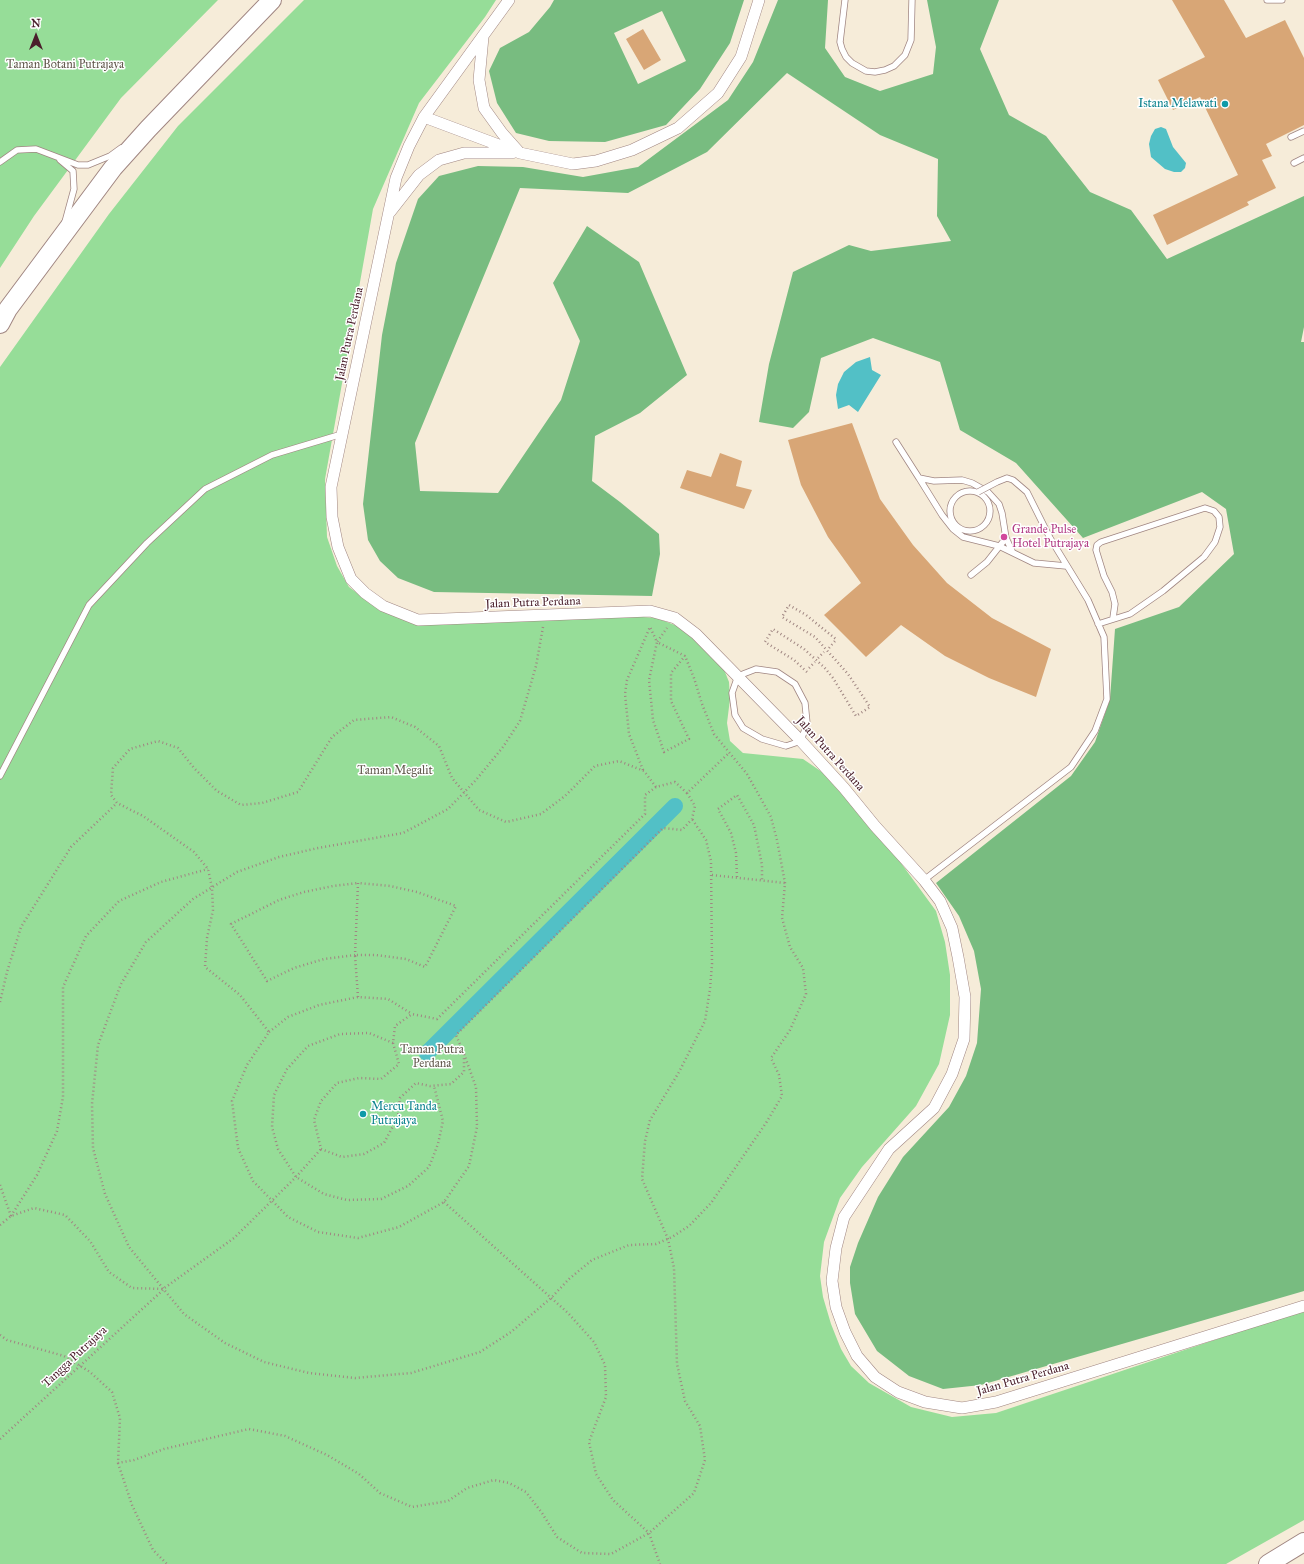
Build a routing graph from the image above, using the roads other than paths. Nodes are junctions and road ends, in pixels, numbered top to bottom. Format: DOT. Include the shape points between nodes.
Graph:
graph roads {
  1 [pos="272,0"];
  2 [pos="509,0"];
  3 [pos="759,0"];
  4 [pos="844,0"];
  5 [pos="912,0"];
  6 [pos="1267,0"];
  7 [pos="1282,0"];
  8 [pos="483,36"];
  9 [pos="424,117"];
  10 [pos="148,128"];
  11 [pos="1304,131"];
  12 [pos="1291,137"];
  13 [pos="520,153"];
  14 [pos="56,157"];
  15 [pos="1304,158"];
  16 [pos="0,162"];
  17 [pos="1294,163"];
  18 [pos="388,214"];
  19 [pos="60,239"];
  20 [pos="0,324"];
  21 [pos="342,434"];
  22 [pos="896,442"];
  23 [pos="919,478"];
  24 [pos="978,492"];
  25 [pos="1006,538"];
  26 [pos="999,546"];
  27 [pos="1012,551"];
  28 [pos="1066,566"];
  29 [pos="971,575"];
  30 [pos="1113,618"];
  31 [pos="1098,624"];
  32 [pos="738,676"];
  33 [pos="801,742"];
  34 [pos="0,776"];
  35 [pos="924,880"];
  36 [pos="1304,1306"];
  37 [pos="1304,1542"];
  38 [pos="1268,1564"];
  1 -- 10 [label="main road"];
  2 -- 8 [label="street, Jalan Putra Perdana"];
  3 -- 13 [label="street" via="741,57 718,93 678,128 632,150 596,161 573,164"];
  4 -- 5 [label="lane" via="840,42 842,49 852,64 866,71 875,72 894,66 905,55 911,40"];
  6 -- 7 [label="lane"];
  8 -- 9 [label="street, Jalan Putra Perdana"];
  8 -- 13 [label="street" via="479,80 484,108 502,134"];
  9 -- 13 [label="street"];
  9 -- 18 [label="street, Jalan Putra Perdana" via="408,146 396,178"];
  10 -- 14 [label="lane" via="110,156 88,165 78,165"];
  10 -- 19 [label="main road" via="113,168"];
  11 -- 12 [label="lane"];
  13 -- 18 [label="street" via="464,153 439,160 419,175"];
  14 -- 16 [label="lane" via="36,149 17,150"];
  14 -- 19 [label="lane" via="73,171 74,189"];
  15 -- 17 [label="lane"];
  18 -- 21 [label="street, Jalan Putra Perdana"];
  19 -- 20 [label="main road" via="8,309"];
  21 -- 32 [label="street, Jalan Putra Perdana" via="331,488 332,517 338,547 351,579 382,606 418,620 650,611 675,618 696,634"];
  21 -- 34 [label="lane" via="272,455 205,489 147,543 89,606"];
  22 -- 23 [label="lane"];
  23 -- 25 [label="lane" via="934,481 962,480 988,492 1002,513"];
  23 -- 26 [label="lane" via="953,529 975,541"];
  24 -- 24 [label="lane" via="987,499 991,509 989,520 982,528 972,532 961,530 953,523 949,513 951,503 958,494"];
  24 -- 28 [label="lane, bridge" via="1002,480 1013,480 1027,492"];
  25 -- 26 [label="lane"];
  25 -- 27 [label="lane"];
  26 -- 27 [label="lane"];
  26 -- 29 [label="lane" via="987,562"];
  27 -- 28 [label="lane" via="1034,563"];
  28 -- 31 [label="lane" via="1088,600"];
  30 -- 30 [label="lane" via="1130,614 1204,557 1220,527 1219,517 1214,511 1205,508 1097,545 1096,550 1115,604"];
  30 -- 31 [label="lane"];
  31 -- 35 [label="lane" via="1104,637 1106,699 1095,731 1071,767"];
  32 -- 33 [label="street, Jalan Putra Perdana"];
  32 -- 33 [label="lane" via="732,693 735,715 743,728 762,739 786,746"];
  32 -- 33 [label="lane" via="756,669 777,672 795,684 805,703 807,723"];
  33 -- 35 [label="street, Jalan Putra Perdana"];
  35 -- 36 [label="street, Jalan Putra Perdana" via="940,901 952,928 965,998 964,1039 952,1074 934,1108 889,1149 844,1217 836,1248 832,1281 836,1307 857,1356 875,1377 898,1392 926,1402 962,1408 996,1402"];
  37 -- 38 [label="main road"];
}
